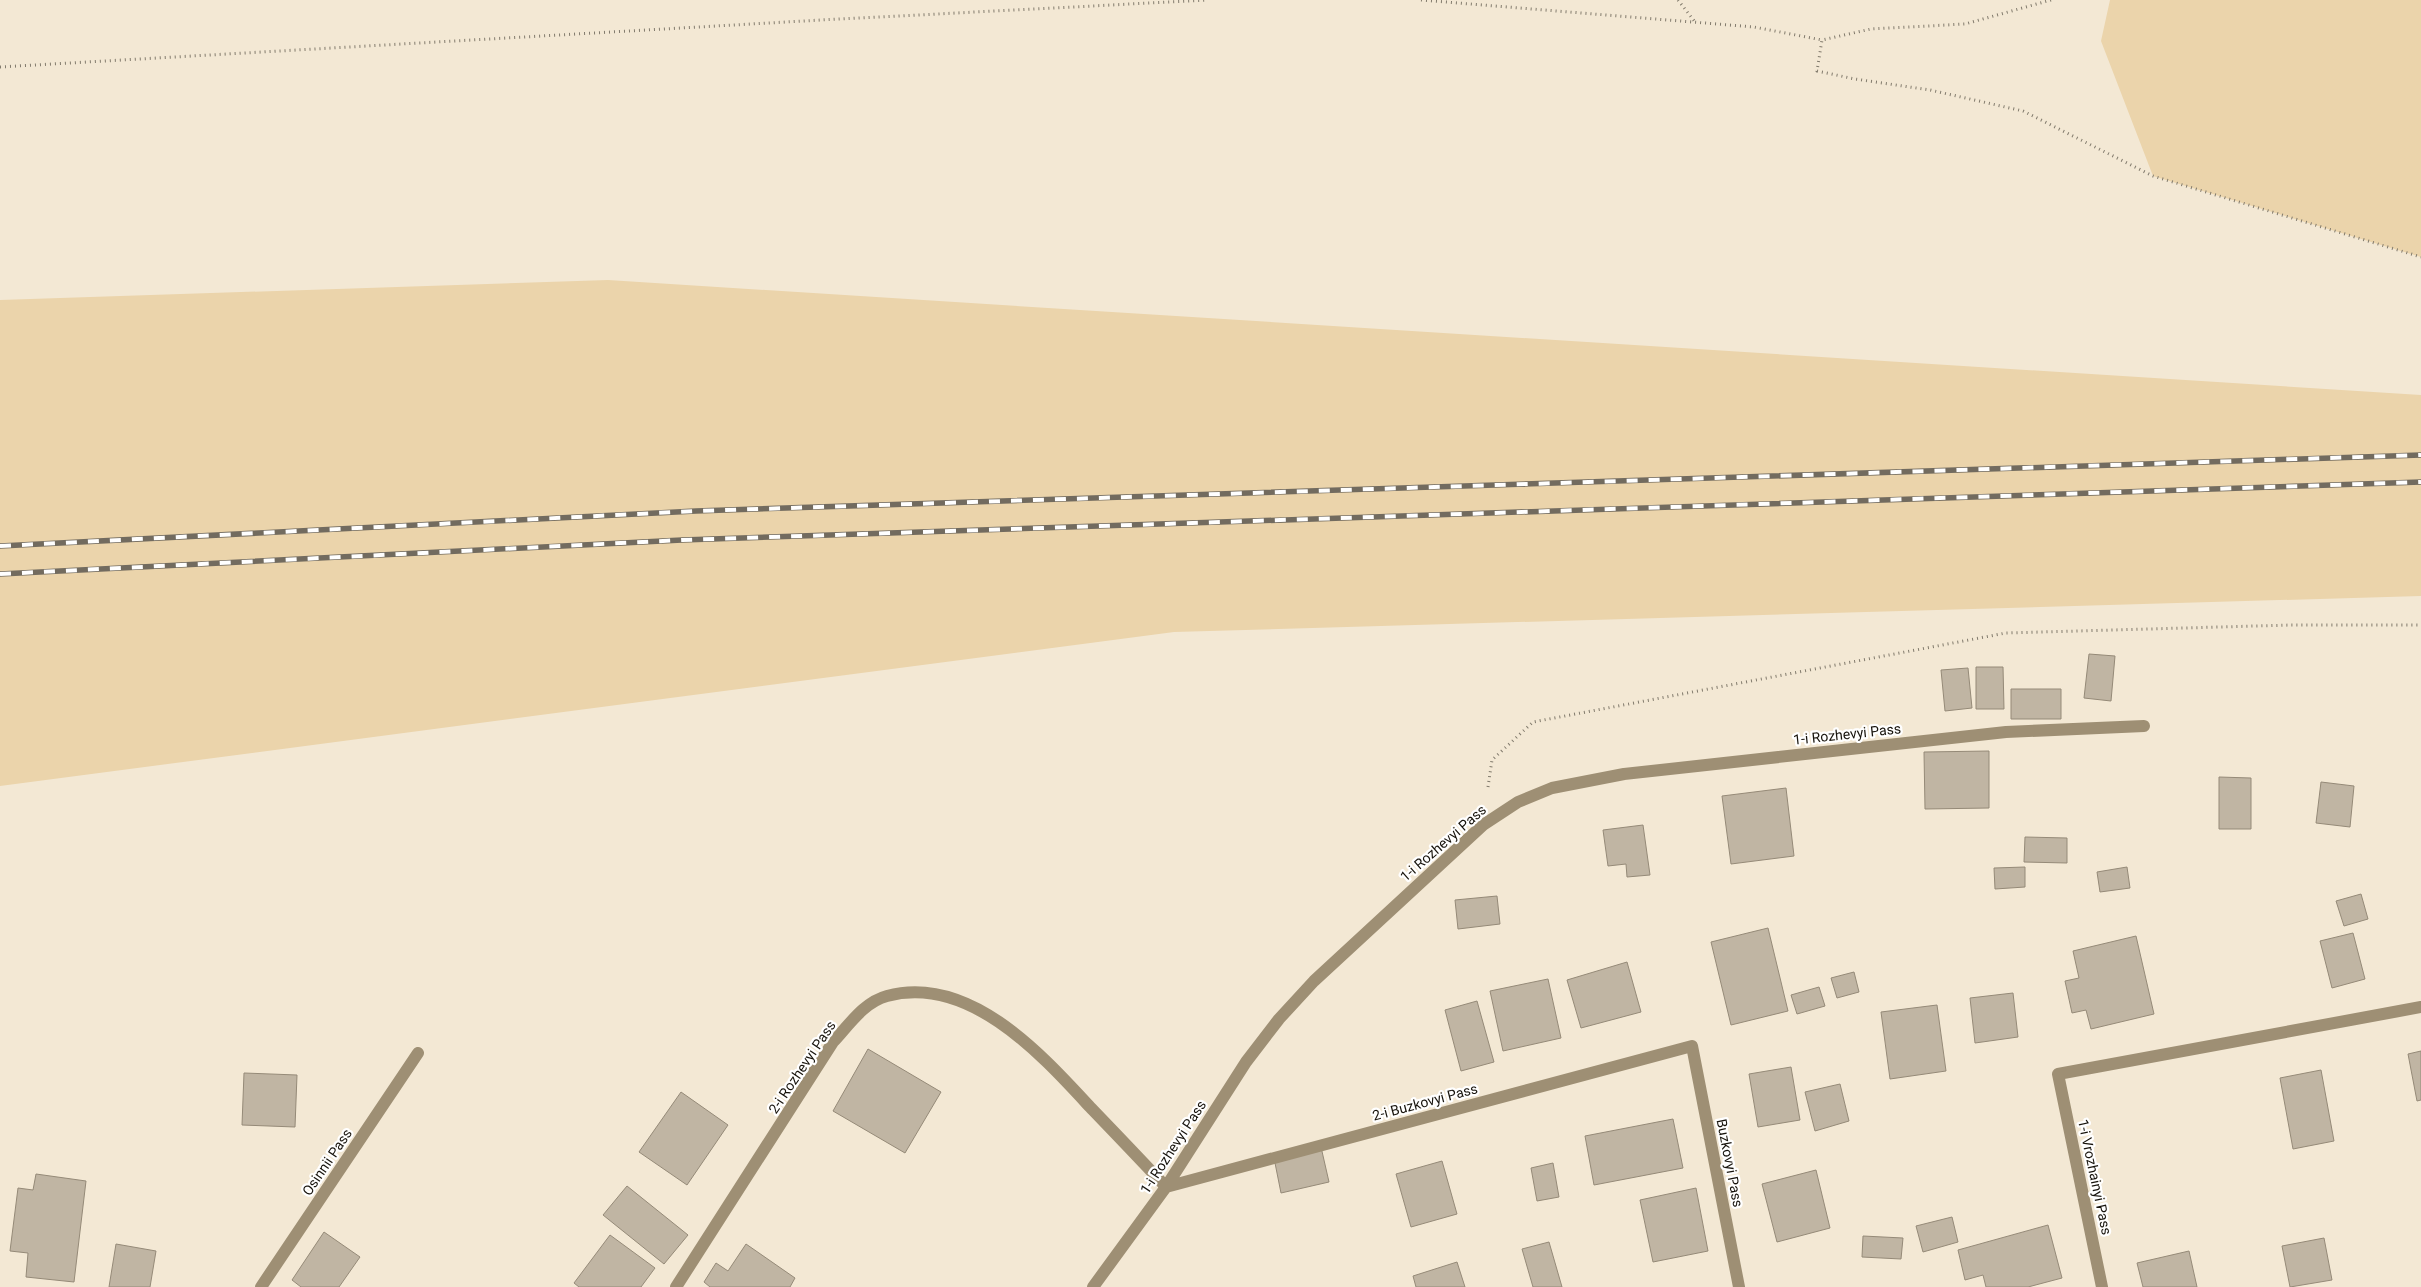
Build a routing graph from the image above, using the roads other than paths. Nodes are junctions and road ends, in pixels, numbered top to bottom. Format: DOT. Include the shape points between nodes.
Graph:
graph roads {
  1 [pos="2144,726"];
  2 [pos="2421,1007"];
  3 [pos="1692,1046"];
  4 [pos="418,1053"];
  5 [pos="1166,1187"];
  6 [pos="261,1287"];
  7 [pos="676,1287"];
  8 [pos="1093,1287"];
  9 [pos="1739,1287"];
  10 [pos="2102,1287"];
  1 -- 5 [label="street, 1-i Rozhevyi Pass" via="2006,732 1624,774 1552,788 1518,802 1483,825 1314,981 1279,1019 1246,1062"];
  2 -- 10 [label="street, 1-i Vrozhainyi Pass" via="2058,1074"];
  3 -- 5 [label="street, 2-i Buzkovyi Pass"];
  3 -- 9 [label="street, Buzkovyi Pass"];
  4 -- 6 [label="street, Osinnii Pass"];
  5 -- 7 [label="street, 2-i Rozhevyi Pass" via="1043,1056 1020,1036 973,1008 944,996 887,996 861,1011 834,1042"];
  5 -- 8 [label="street, 1-i Rozhevyi Pass"];
}
